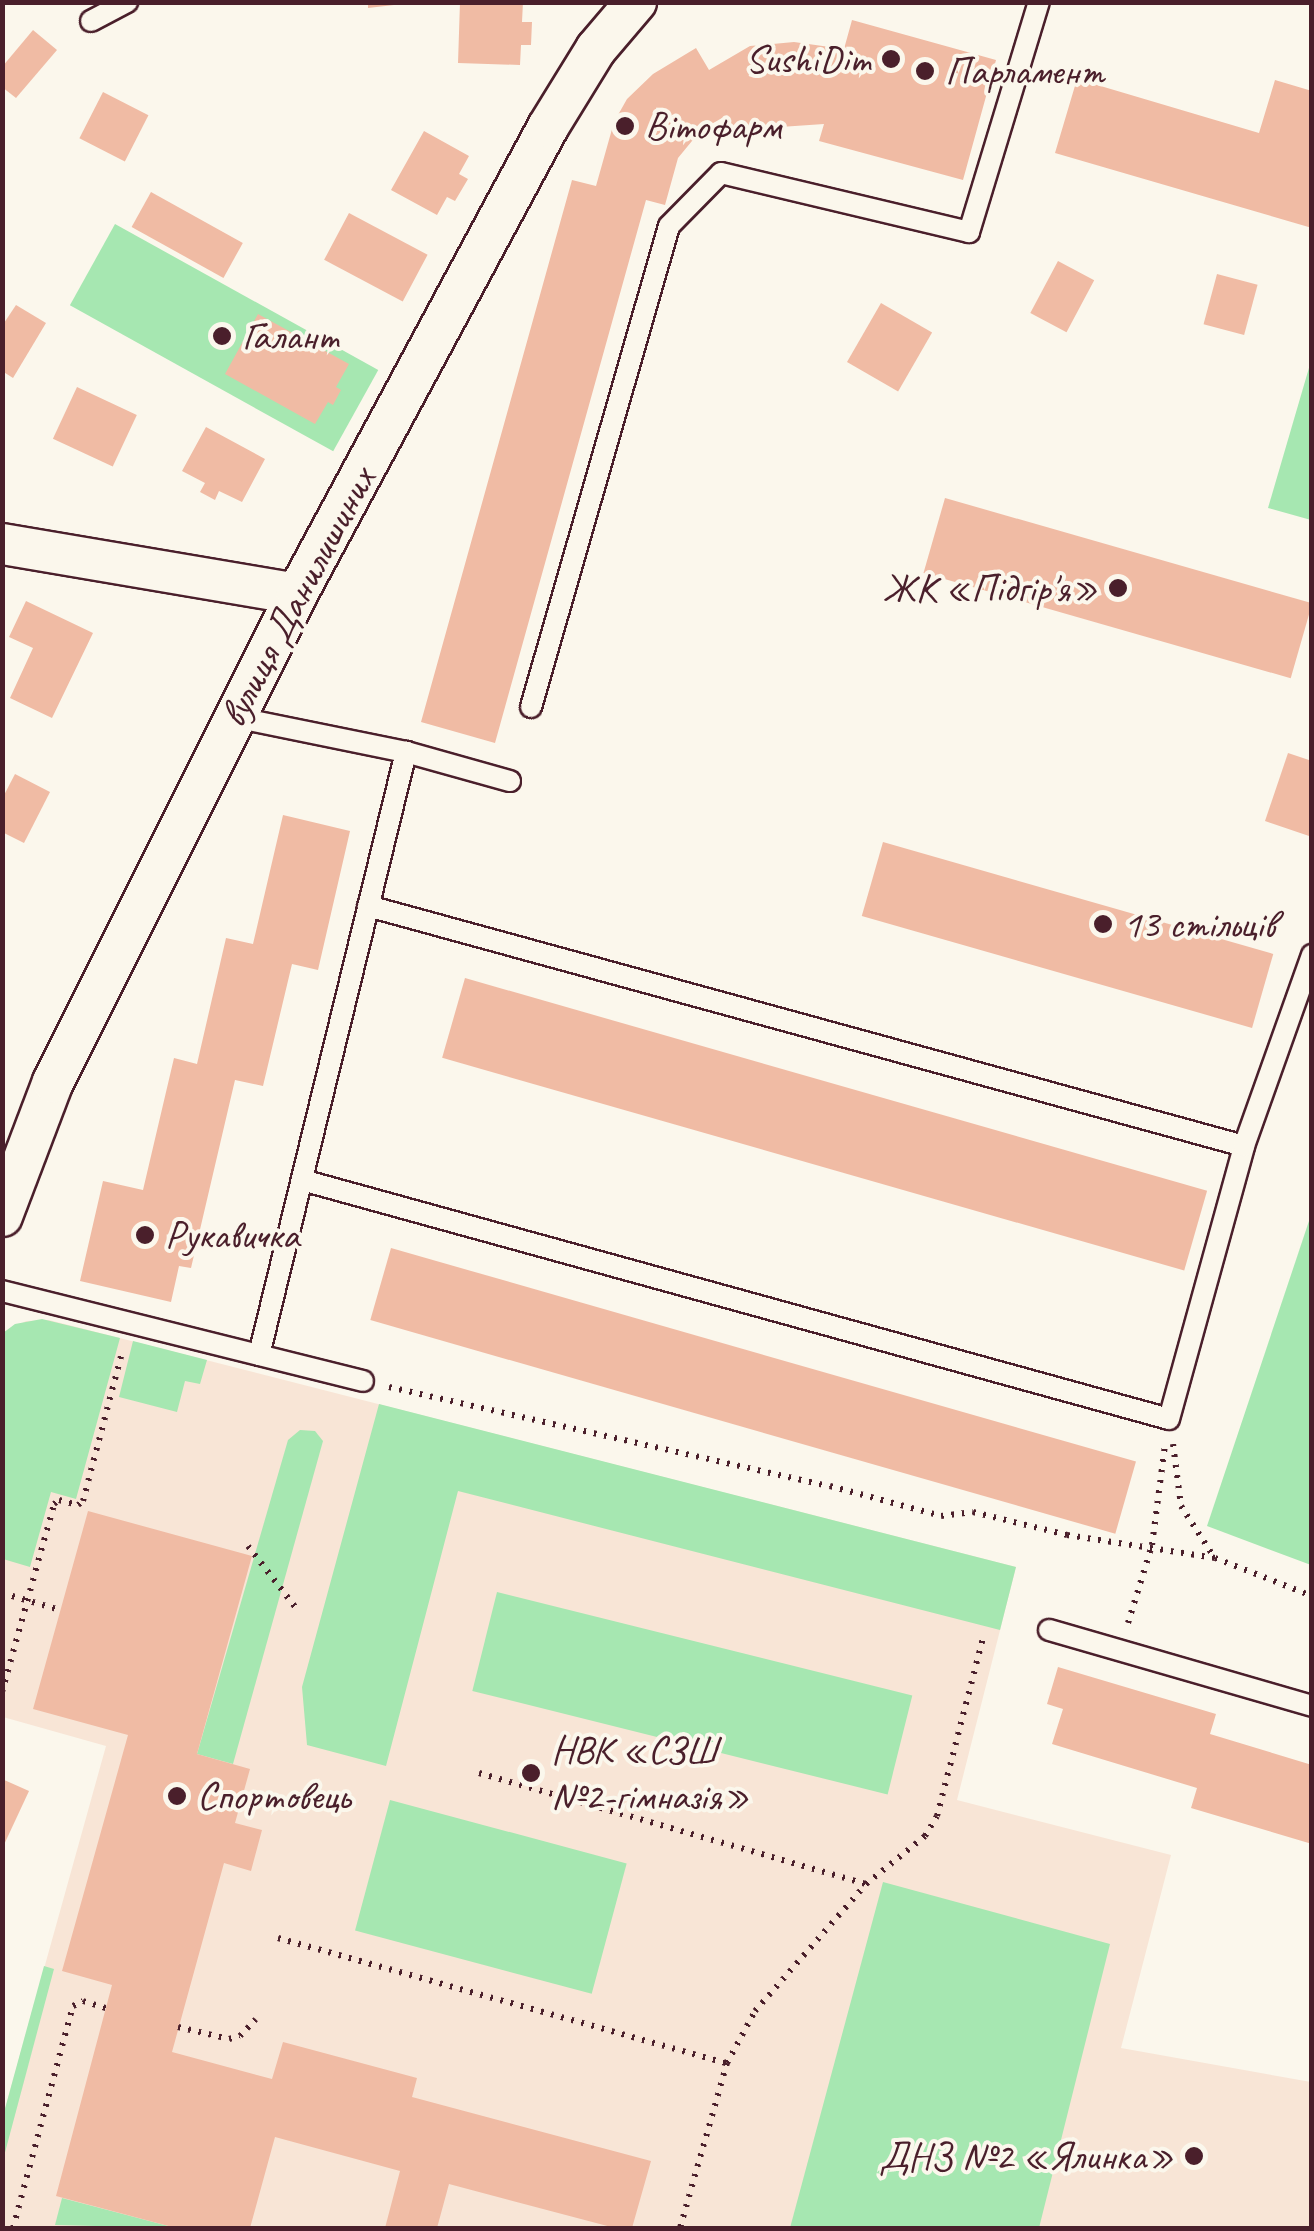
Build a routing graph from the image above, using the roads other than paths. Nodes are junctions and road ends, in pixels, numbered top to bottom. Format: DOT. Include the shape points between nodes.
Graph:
graph roads {
  1 [pos="127,2"];
  2 [pos="636,2"];
  3 [pos="1039,2"];
  4 [pos="90,20"];
  5 [pos="2,544"];
  6 [pos="297,594"];
  7 [pos="532,707"];
  8 [pos="234,718"];
  9 [pos="406,752"];
  10 [pos="510,780"];
  11 [pos="368,906"];
  12 [pos="1312,954"];
  13 [pos="1244,1146"];
  14 [pos="302,1180"];
  15 [pos="2,1216"];
  16 [pos="2,1292"];
  17 [pos="259,1356"];
  18 [pos="363,1381"];
  19 [pos="1048,1630"];
  20 [pos="1312,1706"];
  1 -- 4 [label="lane"];
  2 -- 6 [label="street, вулиця Данилишиних" via="596,49 548,127"];
  3 -- 7 [label="lane" via="969,232 720,173 669,226"];
  5 -- 6 [label="street"];
  6 -- 8 [label="street, вулиця Данилишиних"];
  8 -- 9 [label="lane"];
  8 -- 15 [label="street, вулиця Данилишиних" via="52,1082"];
  9 -- 10 [label="lane"];
  9 -- 11 [label="lane"];
  11 -- 13 [label="lane"];
  11 -- 14 [label="lane"];
  12 -- 13 [label="lane"];
  13 -- 14 [label="lane" via="1169,1419"];
  14 -- 17 [label="lane"];
  16 -- 17 [label="lane"];
  17 -- 18 [label="lane"];
  19 -- 20 [label="lane"];
}
